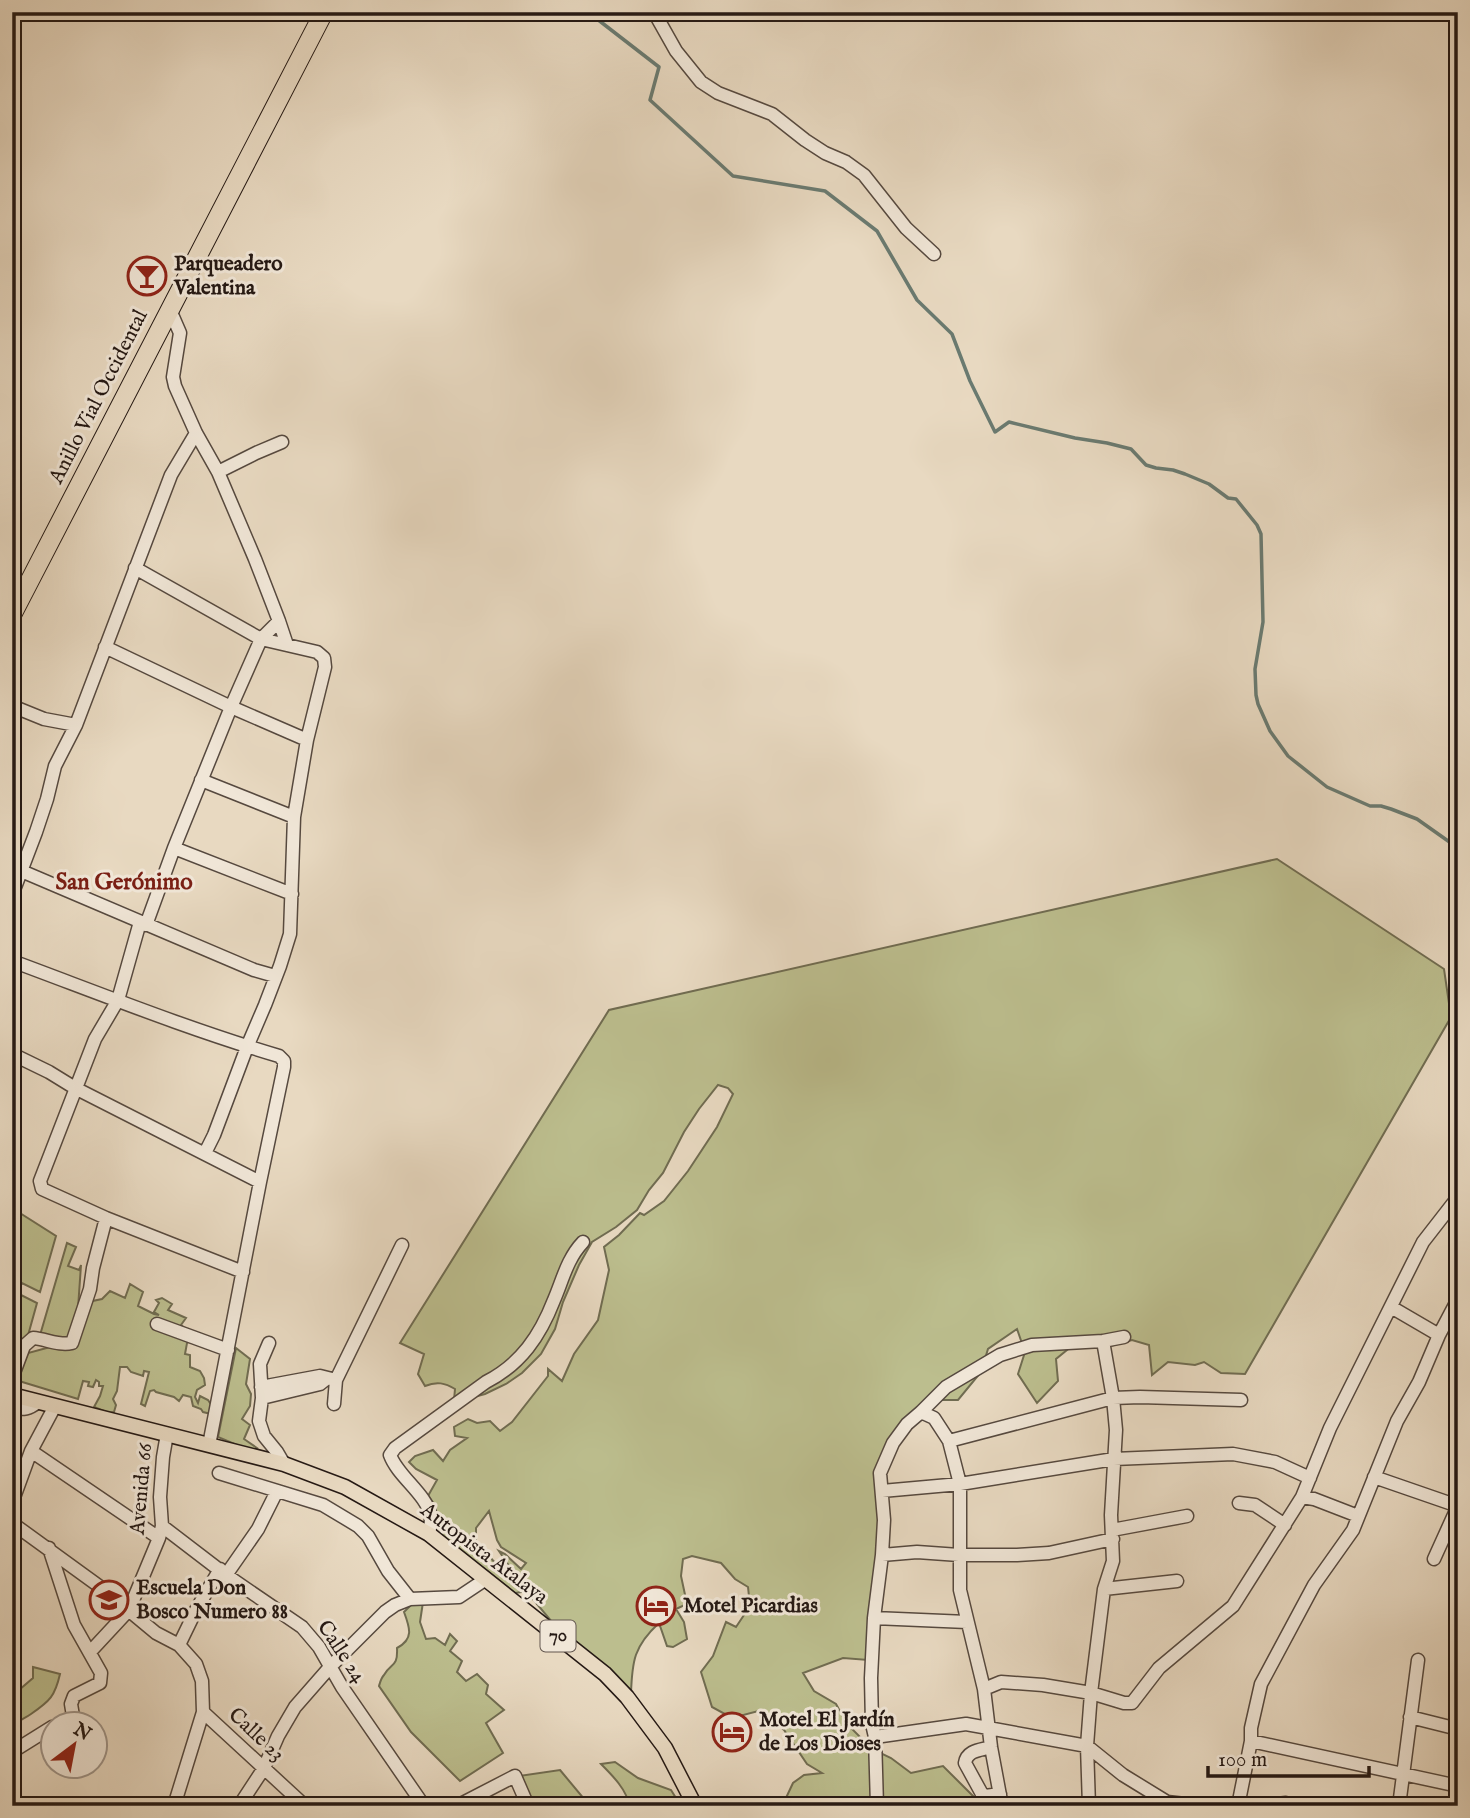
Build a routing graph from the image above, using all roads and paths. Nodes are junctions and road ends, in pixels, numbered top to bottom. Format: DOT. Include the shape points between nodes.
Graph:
graph roads {
  1 [pos="324,12"];
  2 [pos="654,12"];
  3 [pos="934,254"];
  4 [pos="170,310"];
  5 [pos="196,433"];
  6 [pos="282,442"];
  7 [pos="218,472"];
  8 [pos="135,568"];
  9 [pos="12,615"];
  10 [pos="279,621"];
  11 [pos="261,639"];
  12 [pos="287,645"];
  13 [pos="105,647"];
  14 [pos="12,706"];
  15 [pos="230,707"];
  16 [pos="76,725"];
  17 [pos="307,740"];
  18 [pos="201,780"];
  19 [pos="294,817"];
  20 [pos="174,848"];
  21 [pos="17,869"];
  22 [pos="292,894"];
  23 [pos="12,895"];
  24 [pos="143,923"];
  25 [pos="12,961"];
  26 [pos="275,976"];
  27 [pos="118,1000"];
  28 [pos="247,1047"];
  29 [pos="12,1054"];
  30 [pos="75,1088"];
  31 [pos="205,1153"];
  32 [pos="260,1182"];
  33 [pos="1458,1196"];
  34 [pos="106,1219"];
  35 [pos="583,1242"];
  36 [pos="402,1245"];
  37 [pos="243,1272"];
  38 [pos="1458,1299"];
  39 [pos="1391,1307"];
  40 [pos="157,1324"];
  41 [pos="1438,1335"];
  42 [pos="1124,1337"];
  43 [pos="1103,1341"];
  44 [pos="270,1343"];
  45 [pos="228,1350"];
  46 [pos="12,1378"];
  47 [pos="332,1379"];
  48 [pos="262,1392"];
  49 [pos="12,1395"];
  50 [pos="1113,1398"];
  51 [pos="1241,1400"];
  52 [pos="38,1402"];
  53 [pos="334,1405"];
  54 [pos="55,1406"];
  55 [pos="12,1408"];
  56 [pos="921,1412"];
  57 [pos="167,1434"];
  58 [pos="950,1441"];
  59 [pos="209,1445"];
  60 [pos="31,1451"];
  61 [pos="1114,1460"];
  62 [pos="284,1464"];
  63 [pos="219,1473"];
  64 [pos="1374,1477"];
  65 [pos="1310,1478"];
  66 [pos="960,1484"];
  67 [pos="277,1490"];
  68 [pos="882,1492"];
  69 [pos="1301,1497"];
  70 [pos="12,1503"];
  71 [pos="1239,1503"];
  72 [pos="1187,1516"];
  73 [pos="1358,1516"];
  74 [pos="12,1523"];
  75 [pos="1285,1525"];
  76 [pos="160,1532"];
  77 [pos="429,1534"];
  78 [pos="1113,1535"];
  79 [pos="49,1548"];
  80 [pos="882,1555"];
  81 [pos="959,1555"];
  82 [pos="1434,1559"];
  83 [pos="223,1572"];
  84 [pos="486,1579"];
  85 [pos="1177,1581"];
  86 [pos="1104,1589"];
  87 [pos="410,1600"];
  88 [pos="130,1610"];
  89 [pos="874,1618"];
  90 [pos="967,1622"];
  91 [pos="179,1645"];
  92 [pos="90,1652"];
  93 [pos="1418,1660"];
  94 [pos="330,1667"];
  95 [pos="984,1689"];
  96 [pos="1091,1693"];
  97 [pos="72,1710"];
  98 [pos="203,1712"];
  99 [pos="1410,1717"];
  100 [pos="990,1728"];
  101 [pos="1458,1729"];
  102 [pos="38,1736"];
  103 [pos="875,1737"];
  104 [pos="1251,1741"];
  105 [pos="1087,1746"];
  106 [pos="991,1748"];
  107 [pos="12,1752"];
  108 [pos="264,1768"];
  109 [pos="1402,1773"];
  110 [pos="1458,1786"];
  111 [pos="1001,1800"];
  112 [pos="174,1806"];
  113 [pos="239,1806"];
  114 [pos="305,1806"];
  115 [pos="424,1806"];
  116 [pos="457,1806"];
  117 [pos="528,1806"];
  118 [pos="695,1806"];
  119 [pos="877,1806"];
  120 [pos="1088,1806"];
  121 [pos="1203,1806"];
  122 [pos="1238,1806"];
  123 [pos="1260,1806"];
  124 [pos="1294,1806"];
  125 [pos="1399,1806"];
  1 -- 4 [label="highway, Anillo Vial Occidental"];
  2 -- 3 [label="street" via="701,82 772,114 864,175 906,228"];
  4 -- 5 [label="street" via="180,333 173,377"];
  4 -- 9 [label="highway, Anillo Vial Occidental"];
  5 -- 7 [label="street"];
  5 -- 8 [label="street" via="171,475"];
  6 -- 7 [label="street"];
  7 -- 10 [label="street"];
  8 -- 11 [label="street"];
  8 -- 13 [label="street"];
  10 -- 11 [label="street"];
  10 -- 12 [label="street"];
  11 -- 12 [label="street"];
  11 -- 15 [label="street"];
  12 -- 17 [label="street" via="324,658"];
  13 -- 15 [label="street"];
  13 -- 16 [label="street"];
  14 -- 16 [label="street"];
  15 -- 17 [label="street"];
  15 -- 18 [label="street"];
  16 -- 21 [label="street" via="55,766 47,799"];
  17 -- 19 [label="street"];
  18 -- 19 [label="street"];
  18 -- 20 [label="street"];
  19 -- 22 [label="street"];
  20 -- 22 [label="street"];
  20 -- 24 [label="street"];
  21 -- 23 [label="street"];
  21 -- 24 [label="street"];
  22 -- 26 [label="street" via="290,934"];
  24 -- 26 [label="street"];
  24 -- 27 [label="street"];
  25 -- 27 [label="street"];
  26 -- 28 [label="street"];
  27 -- 28 [label="street"];
  27 -- 30 [label="street" via="95,1039"];
  28 -- 31 [label="street"];
  28 -- 32 [label="street" via="284,1061"];
  29 -- 30 [label="street"];
  30 -- 31 [label="street"];
  30 -- 34 [label="street" via="40,1181 42,1189"];
  31 -- 32 [label="street"];
  32 -- 37 [label="street"];
  33 -- 39 [label="street" via="1423,1242"];
  34 -- 37 [label="street"];
  34 -- 46 [label="street" via="72,1343 33,1338 24,1346"];
  35 -- 77 [label="street" via="574,1251 529,1349 390,1455 422,1499 430,1517"];
  36 -- 47 [label="street"];
  37 -- 45 [label="street"];
  38 -- 41 [label="street"];
  39 -- 41 [label="street"];
  39 -- 65 [label="street"];
  40 -- 45 [label="street"];
  41 -- 64 [label="street"];
  42 -- 43 [label="street"];
  43 -- 50 [label="street"];
  43 -- 56 [label="street" via="1032,1345 1000,1355 946,1387"];
  44 -- 48 [label="street" via="260,1364"];
  45 -- 59 [label="street"];
  47 -- 48 [label="street"];
  47 -- 53 [label="street"];
  48 -- 62 [label="street" via="259,1421"];
  49 -- 52 [label="main road, Autopista Atalaya / 70"];
  50 -- 51 [label="street"];
  50 -- 58 [label="street"];
  50 -- 61 [label="street"];
  52 -- 54 [label="main road, Autopista Atalaya / 70"];
  52 -- 55 [label="street" via="23,1410"];
  54 -- 57 [label="main road, Autopista Atalaya / 70"];
  54 -- 60 [label="street"];
  56 -- 58 [label="street" via="934,1418"];
  56 -- 68 [label="street" via="893,1443 880,1473"];
  57 -- 59 [label="main road, Autopista Atalaya / 70"];
  57 -- 76 [label="street, Avenida 66"];
  58 -- 66 [label="street"];
  59 -- 62 [label="main road, Autopista Atalaya / 70"];
  60 -- 70 [label="street"];
  60 -- 76 [label="street, Calle 24"];
  61 -- 65 [label="street" via="1233,1454 1275,1462"];
  61 -- 66 [label="street"];
  61 -- 78 [label="street"];
  62 -- 77 [label="main road, Autopista Atalaya / 70" via="345,1487"];
  63 -- 67 [label="street"];
  64 -- 73 [label="street"];
  64 -- 82 [label="street" via="1458,1506"];
  65 -- 69 [label="street"];
  66 -- 68 [label="street"];
  66 -- 81 [label="street"];
  67 -- 83 [label="street" via="258,1529"];
  67 -- 87 [label="street" via="323,1505 358,1526"];
  68 -- 80 [label="street"];
  69 -- 73 [label="street"];
  69 -- 75 [label="street"];
  71 -- 75 [label="street" via="1255,1505"];
  72 -- 78 [label="street"];
  73 -- 104 [label="street" via="1314,1585 1261,1684"];
  74 -- 79 [label="street, Calle 23"];
  75 -- 96 [label="street" via="1233,1606 1159,1668 1132,1703"];
  76 -- 83 [label="street, Calle 24"];
  76 -- 88 [label="street, Avenida 66"];
  77 -- 84 [label="main road, Autopista Atalaya / 70"];
  78 -- 81 [label="street" via="1049,1553"];
  78 -- 86 [label="street" via="1113,1561"];
  79 -- 88 [label="street, Calle 23"];
  79 -- 92 [label="street" via="74,1625"];
  80 -- 81 [label="street"];
  80 -- 89 [label="street"];
  81 -- 90 [label="street"];
  83 -- 91 [label="street"];
  83 -- 94 [label="street, Calle 24" via="302,1627"];
  84 -- 87 [label="street" via="459,1597"];
  84 -- 118 [label="main road, Autopista Atalaya / 70" via="627,1697 664,1748"];
  85 -- 86 [label="street"];
  86 -- 96 [label="street"];
  87 -- 94 [label="street" via="384,1612"];
  88 -- 91 [label="street, Calle 23" via="156,1633"];
  88 -- 92 [label="street, Avenida 66"];
  89 -- 90 [label="street"];
  89 -- 103 [label="street" via="871,1678"];
  90 -- 95 [label="street"];
  91 -- 98 [label="street, Calle 23" via="196,1664"];
  92 -- 97 [label="street" via="101,1672 100,1683 74,1696"];
  93 -- 99 [label="street"];
  94 -- 108 [label="street" via="295,1707"];
  94 -- 115 [label="street, Calle 24"];
  95 -- 96 [label="street" via="1000,1682"];
  95 -- 100 [label="street"];
  96 -- 105 [label="street"];
  98 -- 108 [label="street, Calle 23"];
  98 -- 112 [label="street"];
  99 -- 101 [label="street"];
  99 -- 109 [label="street"];
  100 -- 103 [label="street" via="966,1724"];
  100 -- 105 [label="street"];
  100 -- 106 [label="street"];
  102 -- 107 [label="street"];
  103 -- 119 [label="street"];
  104 -- 109 [label="street"];
  104 -- 122 [label="street"];
  105 -- 120 [label="street"];
  105 -- 121 [label="street" via="1167,1802"];
  106 -- 111 [label="street"];
  106 -- 111 [label="street" via="972,1752 965,1763 982,1794"];
  108 -- 113 [label="street"];
  108 -- 114 [label="street, Calle 23"];
  109 -- 110 [label="street"];
  109 -- 125 [label="street"];
  116 -- 117 [label="street" via="515,1776"];
  123 -- 124 [label="street"];
}
